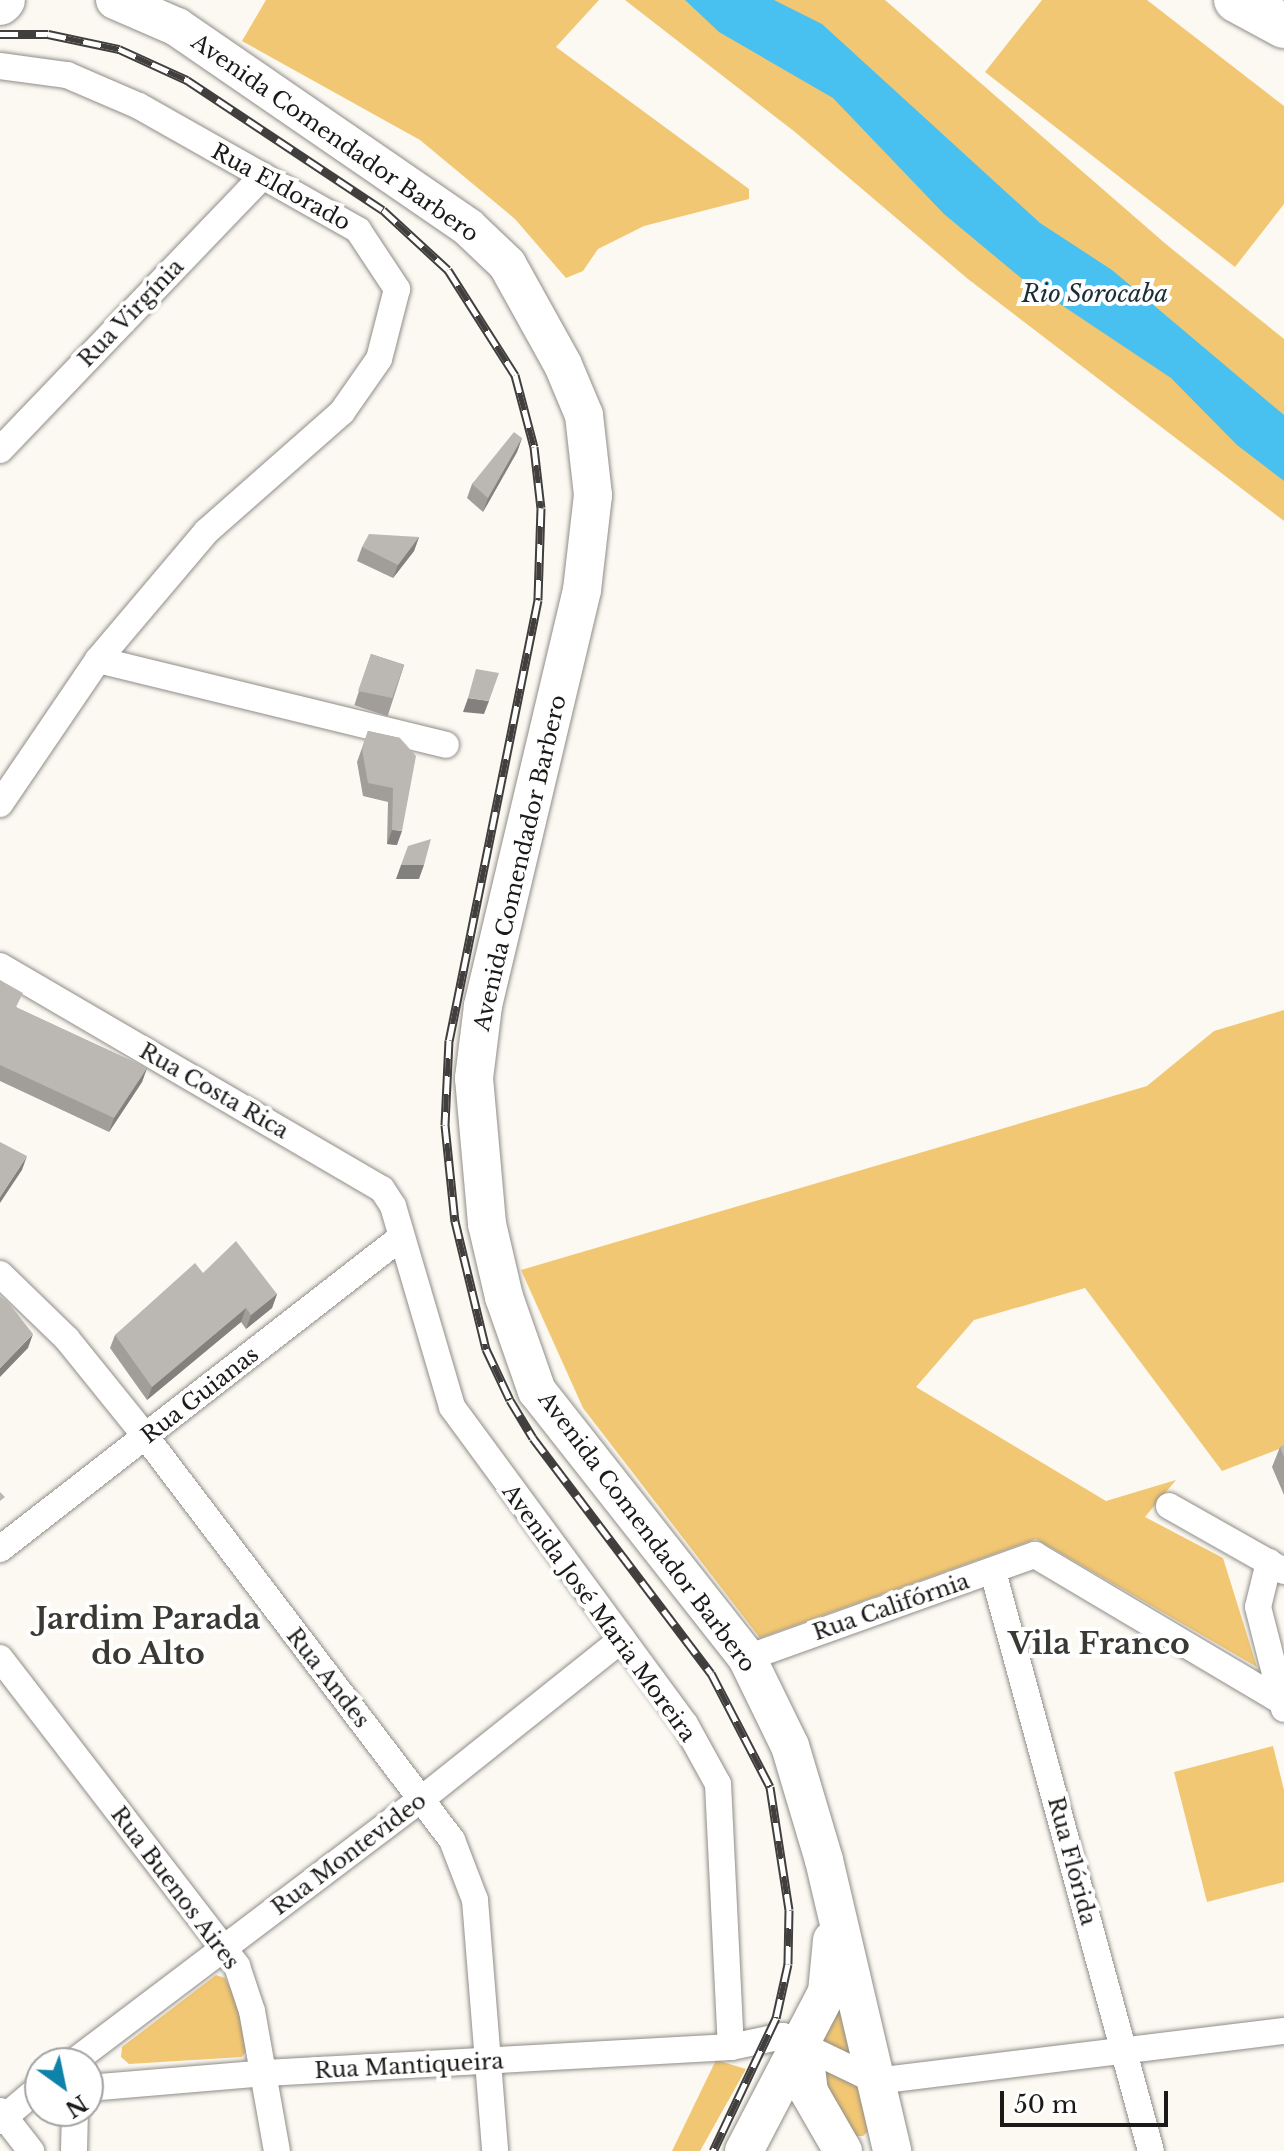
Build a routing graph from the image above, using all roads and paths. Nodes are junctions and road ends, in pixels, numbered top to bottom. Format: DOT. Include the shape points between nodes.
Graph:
graph roads {
  1 [pos="115,0"];
  2 [pos="1236,0"];
  3 [pos="1284,26"];
  4 [pos="0,66"];
  5 [pos="263,176"];
  6 [pos="0,450"];
  7 [pos="98,660"];
  8 [pos="446,745"];
  9 [pos="0,804"];
  10 [pos="0,966"];
  11 [pos="399,1239"];
  12 [pos="0,1274"];
  13 [pos="146,1437"];
  14 [pos="1169,1506"];
  15 [pos="0,1549"];
  16 [pos="1276,1567"];
  17 [pos="993,1572"];
  18 [pos="622,1639"];
  19 [pos="0,1658"];
  20 [pos="747,1658"];
  21 [pos="1283,1704"];
  22 [pos="423,1798"];
  23 [pos="835,1909"];
  24 [pos="225,1949"];
  25 [pos="1284,2031"];
  26 [pos="803,2044"];
  27 [pos="93,2047"];
  28 [pos="731,2047"];
  29 [pos="1124,2051"];
  30 [pos="491,2062"];
  31 [pos="265,2073"];
  32 [pos="876,2081"];
  33 [pos="104,2087"];
  34 [pos="24,2101"];
  35 [pos="1,2116"];
  36 [pos="75,2127"];
  37 [pos="889,2136"];
  38 [pos="839,2144"];
  39 [pos="31,2151"];
  40 [pos="74,2151"];
  41 [pos="277,2151"];
  42 [pos="495,2151"];
  43 [pos="744,2151"];
  44 [pos="1151,2151"];
  1 -- 20 [label="main road, Avenida Comendador Barbero" via="177,27 468,227 507,264 563,365 584,415 593,495 582,590 483,1006 474,1078 487,1224 504,1297 537,1391 594,1470"];
  2 -- 3 [label="highway"];
  4 -- 5 [label="street, Rua Eldorado" via="67,75 139,106"];
  5 -- 6 [label="street, Rua Virgínia"];
  5 -- 7 [label="street, Rua Eldorado" via="358,230 397,289 392,323 379,359 342,412 206,532"];
  7 -- 8 [label="street"];
  7 -- 9 [label="street, Rua Eldorado"];
  10 -- 11 [label="street, Rua Costa Rica" via="382,1189 393,1206"];
  11 -- 13 [label="street, Rua Guianas"];
  11 -- 18 [label="street, Avenida José Maria Moreira" via="452,1407"];
  12 -- 13 [label="street, Rua Andes" via="67,1339"];
  13 -- 15 [label="street, Rua Guianas"];
  13 -- 22 [label="street, Rua Andes"];
  14 -- 16 [label="street"];
  16 -- 21 [label="street" via="1258,1607"];
  17 -- 20 [label="street, Rua Califórnia"];
  17 -- 21 [label="street, Rua Califórnia" via="1035,1555"];
  17 -- 29 [label="street, Rua Flórida"];
  18 -- 22 [label="street, Rua Montevideo"];
  18 -- 28 [label="street, Avenida José Maria Moreira" via="685,1724 718,1784"];
  19 -- 24 [label="street, Rua Buenos Aires"];
  20 -- 23 [label="main road, Avenida Comendador Barbero" via="790,1746"];
  22 -- 24 [label="street, Rua Montevideo"];
  22 -- 30 [label="street, Rua Andes" via="452,1840 475,1900"];
  23 -- 26 [label="main road, Avenida Comendador Barbero" via="827,1992"];
  23 -- 32 [label="main road, Avenida Comendador Barbero"];
  24 -- 27 [label="street, Rua Montevideo"];
  24 -- 31 [label="street, Rua Buenos Aires" via="237,1966"];
  25 -- 29 [label="street"];
  26 -- 28 [label="street" via="783,2036"];
  26 -- 32 [label="street"];
  26 -- 38 [label="main road" via="809,2092"];
  26 -- 43 [label="main road"];
  28 -- 30 [label="street, Rua Mantiqueira"];
  29 -- 32 [label="street"];
  29 -- 44 [label="street, Rua Flórida"];
  30 -- 31 [label="street, Rua Mantiqueira"];
  30 -- 42 [label="street, Rua Andes"];
  31 -- 33 [label="street, Rua Mantiqueira"];
  31 -- 41 [label="street, Rua Buenos Aires"];
  32 -- 37 [label="main road, Avenida Comendador Barbero"];
  34 -- 35 [label="street"];
  35 -- 39 [label="street"];
  36 -- 40 [label="street"];
  37 -- 38 [label="main road" via="881,2131 864,2143"];
}
